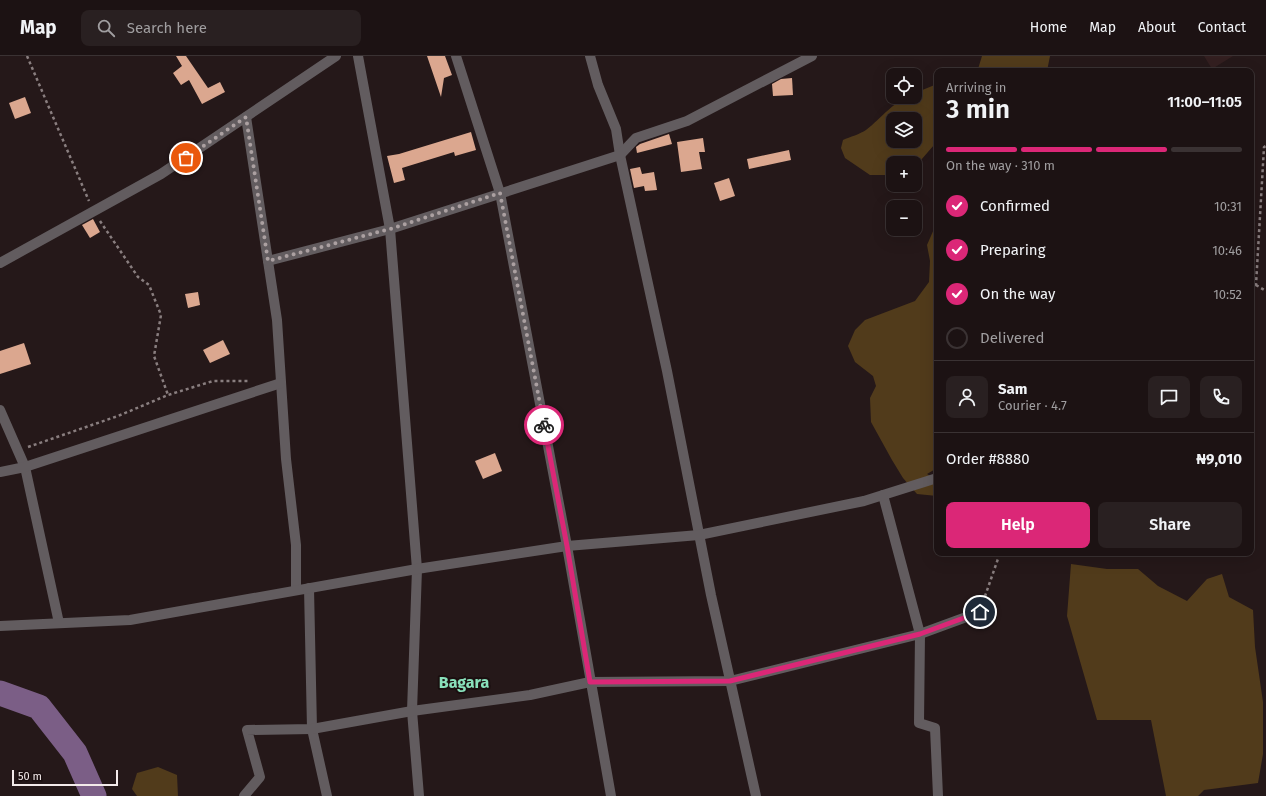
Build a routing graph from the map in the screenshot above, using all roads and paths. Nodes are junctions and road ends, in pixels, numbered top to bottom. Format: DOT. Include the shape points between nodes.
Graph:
graph roads {
  1 [pos="27,56"];
  2 [pos="336,56"];
  3 [pos="358,56"];
  4 [pos="456,56"];
  5 [pos="590,56"];
  6 [pos="812,56"];
  7 [pos="246,117"];
  8 [pos="1266,146"];
  9 [pos="620,155"];
  10 [pos="500,193"];
  11 [pos="94,211"];
  12 [pos="390,229"];
  13 [pos="268,261"];
  14 [pos="0,263"];
  15 [pos="1256,285"];
  16 [pos="1266,292"];
  17 [pos="253,381"];
  18 [pos="281,383"];
  19 [pos="168,395"];
  20 [pos="0,410"];
  21 [pos="18,450"];
  22 [pos="26,467"];
  23 [pos="0,472"];
  24 [pos="934,479"];
  25 [pos="883,495"];
  26 [pos="699,534"];
  27 [pos="567,546"];
  28 [pos="999,556"];
  29 [pos="417,568"];
  30 [pos="309,588"];
  31 [pos="296,590"];
  32 [pos="980,612"];
  33 [pos="59,623"];
  34 [pos="0,626"];
  35 [pos="920,634"];
  36 [pos="730,681"];
  37 [pos="590,682"];
  38 [pos="412,711"];
  39 [pos="312,729"];
  40 [pos="244,796"];
  41 [pos="327,796"];
  42 [pos="419,796"];
  43 [pos="611,796"];
  44 [pos="756,796"];
  45 [pos="938,796"];
  1 -- 11 [label="path"];
  2 -- 7 [label="street"];
  3 -- 12 [label="street"];
  4 -- 10 [label="street"];
  5 -- 9 [label="street" via="598,85 616,129"];
  6 -- 9 [label="street" via="687,121 636,138"];
  7 -- 11 [label="street" via="161,174"];
  7 -- 13 [label="street"];
  8 -- 15 [label="path"];
  9 -- 10 [label="street"];
  9 -- 26 [label="street"];
  10 -- 12 [label="street"];
  10 -- 27 [label="street"];
  11 -- 14 [label="street"];
  11 -- 19 [label="path" via="138,277 149,285 161,315 154,356"];
  12 -- 13 [label="street"];
  12 -- 29 [label="street"];
  13 -- 18 [label="street"];
  15 -- 16 [label="path"];
  17 -- 19 [label="path" via="213,381"];
  18 -- 22 [label="street"];
  18 -- 31 [label="street" via="286,459 296,545"];
  19 -- 21 [label="path" via="118,416"];
  20 -- 21 [label="street"];
  21 -- 22 [label="street"];
  22 -- 23 [label="street"];
  22 -- 33 [label="street"];
  24 -- 25 [label="street"];
  25 -- 26 [label="street"];
  25 -- 35 [label="street"];
  26 -- 27 [label="street"];
  26 -- 36 [label="street"];
  27 -- 29 [label="street"];
  27 -- 37 [label="street"];
  28 -- 32 [label="path"];
  29 -- 30 [label="street"];
  29 -- 38 [label="street"];
  30 -- 31 [label="street"];
  30 -- 39 [label="street"];
  31 -- 33 [label="street" via="130,620"];
  32 -- 35 [label="street"];
  33 -- 34 [label="street"];
  35 -- 36 [label="street"];
  35 -- 45 [label="street" via="919,723 935,728"];
  36 -- 37 [label="street"];
  36 -- 44 [label="street"];
  37 -- 38 [label="street" via="530,695"];
  37 -- 43 [label="street"];
  38 -- 39 [label="street"];
  38 -- 42 [label="street"];
  39 -- 40 [label="street" via="247,730 260,777"];
  39 -- 41 [label="street"];
}
